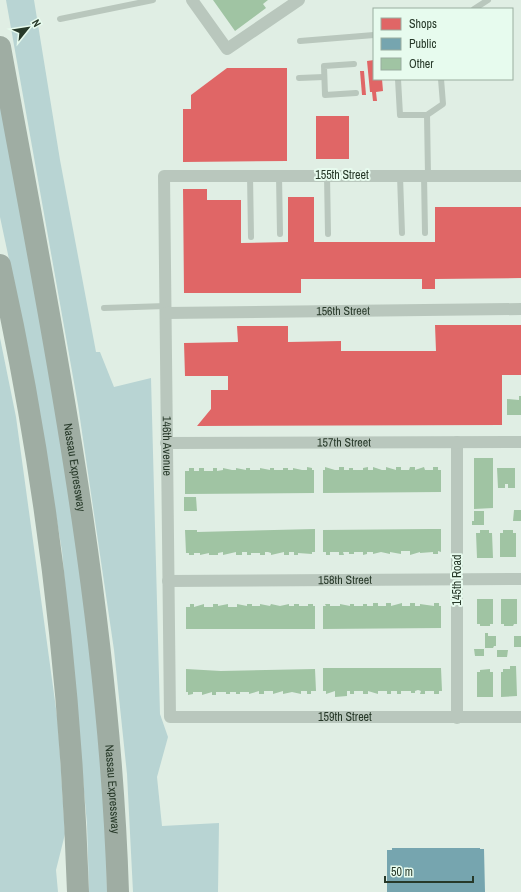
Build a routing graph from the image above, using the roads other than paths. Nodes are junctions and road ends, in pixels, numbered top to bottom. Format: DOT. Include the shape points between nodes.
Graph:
graph roads {
  1 [pos="152,0"];
  2 [pos="192,0"];
  3 [pos="299,0"];
  4 [pos="488,0"];
  5 [pos="476,8"];
  6 [pos="60,19"];
  7 [pos="373,35"];
  8 [pos="300,40"];
  9 [pos="0,47"];
  10 [pos="354,64"];
  11 [pos="324,77"];
  12 [pos="299,78"];
  13 [pos="398,80"];
  14 [pos="441,80"];
  15 [pos="356,93"];
  16 [pos="427,115"];
  17 [pos="250,175"];
  18 [pos="278,175"];
  19 [pos="327,175"];
  20 [pos="426,175"];
  21 [pos="164,176"];
  22 [pos="400,176"];
  23 [pos="521,176"];
  24 [pos="402,233"];
  25 [pos="425,233"];
  26 [pos="280,234"];
  27 [pos="328,234"];
  28 [pos="251,237"];
  29 [pos="0,265"];
  30 [pos="104,308"];
  31 [pos="521,308"];
  32 [pos="166,310"];
  33 [pos="457,442"];
  34 [pos="521,442"];
  35 [pos="166,443"];
  36 [pos="457,579"];
  37 [pos="521,579"];
  38 [pos="168,581"];
  39 [pos="170,717"];
  40 [pos="521,717"];
  41 [pos="457,718"];
  42 [pos="78,892"];
  43 [pos="118,892"];
  1 -- 6 [label="lane"];
  2 -- 3 [label="street" via="227,50"];
  4 -- 5 [label="lane"];
  7 -- 8 [label="lane"];
  9 -- 43 [label="highway, Nassau Expressway" via="64,400 93,582 110,759"];
  10 -- 11 [label="lane" via="324,66"];
  11 -- 12 [label="lane"];
  11 -- 15 [label="lane" via="325,95"];
  13 -- 16 [label="lane" via="400,115"];
  14 -- 16 [label="lane" via="443,104"];
  16 -- 20 [label="lane"];
  17 -- 18 [label="street, 155th Street"];
  17 -- 21 [label="street, 155th Street"];
  17 -- 28 [label="lane"];
  18 -- 19 [label="street, 155th Street"];
  18 -- 26 [label="lane"];
  19 -- 22 [label="street, 155th Street"];
  19 -- 27 [label="lane"];
  20 -- 22 [label="street, 155th Street"];
  20 -- 23 [label="street, 155th Street"];
  20 -- 25 [label="lane"];
  21 -- 32 [label="street, 146th Avenue"];
  22 -- 24 [label="lane"];
  29 -- 42 [label="highway" via="34,443 53,577 67,711"];
  30 -- 32 [label="lane"];
  31 -- 32 [label="street, 156th Street"];
  32 -- 35 [label="street, 146th Avenue"];
  33 -- 34 [label="street, 157th Street"];
  33 -- 35 [label="street, 157th Street"];
  33 -- 36 [label="street, 145th Road"];
  35 -- 38 [label="street, 146th Avenue"];
  36 -- 37 [label="street, 158th Street"];
  36 -- 38 [label="street, 158th Street"];
  36 -- 41 [label="street, 145th Road"];
  38 -- 39 [label="street, 146th Avenue"];
  39 -- 41 [label="street, 159th Street"];
  40 -- 41 [label="street, 159th Street"];
}
